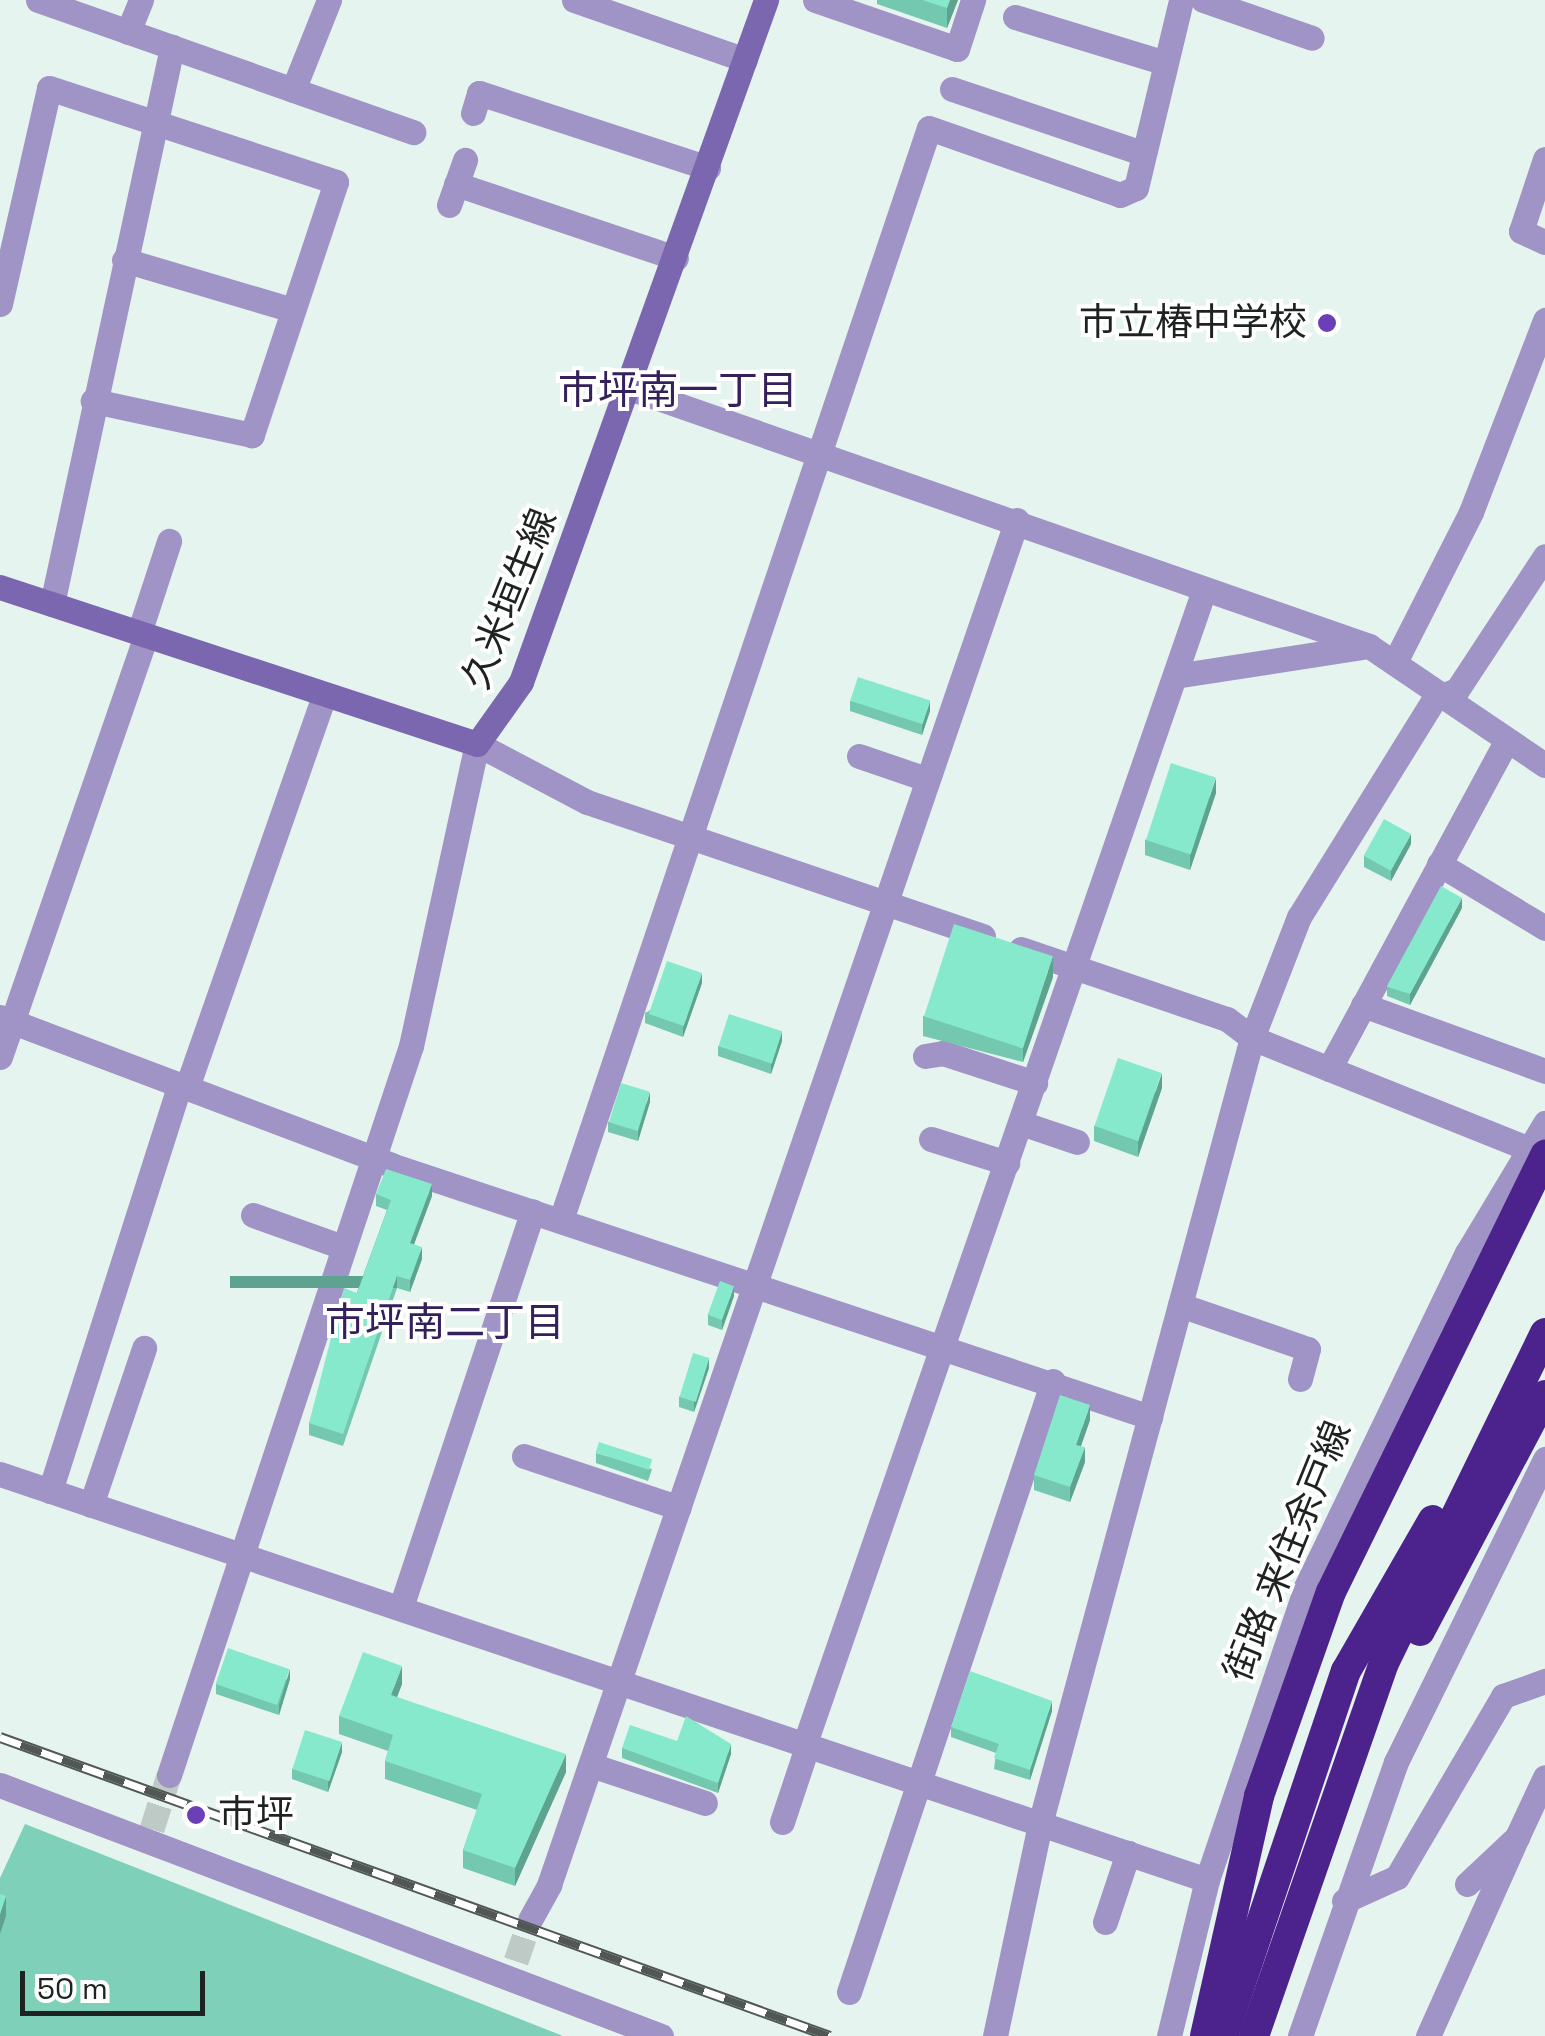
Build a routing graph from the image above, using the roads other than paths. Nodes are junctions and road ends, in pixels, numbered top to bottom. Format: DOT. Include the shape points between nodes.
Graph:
graph roads {
  1 [pos="38,0"];
  2 [pos="141,0"];
  3 [pos="330,0"];
  4 [pos="574,0"];
  5 [pos="766,0"];
  6 [pos="815,0"];
  7 [pos="974,0"];
  8 [pos="1181,0"];
  9 [pos="1204,0"];
  10 [pos="84,8"];
  11 [pos="1015,17"];
  12 [pos="128,32"];
  13 [pos="1312,38"];
  14 [pos="172,47"];
  15 [pos="746,60"];
  16 [pos="1159,61"];
  17 [pos="952,89"];
  18 [pos="293,90"];
  19 [pos="474,113"];
  20 [pos="155,118"];
  21 [pos="413,132"];
  22 [pos="1139,152"];
  23 [pos="1545,159"];
  24 [pos="708,168"];
  25 [pos="457,183"];
  26 [pos="1545,242"];
  27 [pos="676,258"];
  28 [pos="124,260"];
  29 [pos="0,304"];
  30 [pos="293,310"];
  31 [pos="1545,320"];
  32 [pos="632,390"];
  33 [pos="93,401"];
  34 [pos="823,454"];
  35 [pos="1017,520"];
  36 [pos="170,541"];
  37 [pos="1545,556"];
  38 [pos="0,587"];
  39 [pos="1204,590"];
  40 [pos="1536,590"];
  41 [pos="52,604"];
  42 [pos="142,634"];
  43 [pos="1369,646"];
  44 [pos="1398,658"];
  45 [pos="1175,676"];
  46 [pos="324,696"];
  47 [pos="1435,698"];
  48 [pos="1505,742"];
  49 [pos="477,744"];
  50 [pos="858,756"];
  51 [pos="1545,765"];
  52 [pos="926,779"];
  53 [pos="690,837"];
  54 [pos="1439,864"];
  55 [pos="879,901"];
  56 [pos="1545,928"];
  57 [pos="1076,967"];
  58 [pos="1364,1005"];
  59 [pos="6,1019"];
  60 [pos="1252,1038"];
  61 [pos="926,1056"];
  62 [pos="0,1057"];
  63 [pos="1329,1068"];
  64 [pos="1545,1071"];
  65 [pos="1035,1083"];
  66 [pos="183,1086"];
  67 [pos="1021,1123"];
  68 [pos="1545,1123"];
  69 [pos="931,1139"];
  70 [pos="1077,1142"];
  71 [pos="1537,1152"];
  72 [pos="374,1156"];
  73 [pos="1007,1163"];
  74 [pos="532,1212"];
  75 [pos="253,1215"];
  76 [pos="561,1220"];
  77 [pos="343,1247"];
  78 [pos="754,1284"];
  79 [pos="1180,1306"];
  80 [pos="1545,1334"];
  81 [pos="144,1348"];
  82 [pos="946,1348"];
  83 [pos="1300,1379"];
  84 [pos="1053,1381"];
  85 [pos="1545,1395"];
  86 [pos="1507,1404"];
  87 [pos="1150,1417"];
  88 [pos="524,1456"];
  89 [pos="1545,1459"];
  90 [pos="0,1474"];
  91 [pos="50,1491"];
  92 [pos="91,1505"];
  93 [pos="679,1508"];
  94 [pos="237,1553"];
  95 [pos="402,1607"];
  96 [pos="620,1681"];
  97 [pos="1545,1681"];
  98 [pos="807,1744"];
  99 [pos="591,1766"];
  100 [pos="169,1775"];
  101 [pos="1545,1777"];
  102 [pos="919,1782"];
  103 [pos="0,1785"];
  104 [pos="705,1803"];
  105 [pos="782,1822"];
  106 [pos="1040,1824"];
  107 [pos="1517,1837"];
  108 [pos="1128,1854"];
  109 [pos="1208,1880"];
  110 [pos="1467,1884"];
  111 [pos="1344,1901"];
  112 [pos="530,1918"];
  113 [pos="1105,1922"];
  114 [pos="850,1992"];
  115 [pos="1258,2024"];
  116 [pos="661,2036"];
  117 [pos="995,2036"];
  118 [pos="1169,2036"];
  119 [pos="1205,2036"];
  120 [pos="1223,2036"];
  121 [pos="1300,2036"];
  122 [pos="1428,2036"];
  1 -- 10 [label="street"];
  2 -- 12 [label="street"];
  3 -- 18 [label="street"];
  4 -- 15 [label="street"];
  5 -- 15 [label="main road, 久米垣生線"];
  6 -- 7 [label="street" via="957,49"];
  8 -- 16 [label="street"];
  9 -- 13 [label="street"];
  10 -- 12 [label="street"];
  11 -- 16 [label="street"];
  12 -- 14 [label="street"];
  14 -- 18 [label="street"];
  14 -- 20 [label="street"];
  15 -- 24 [label="main road, 久米垣生線"];
  16 -- 22 [label="street"];
  17 -- 22 [label="street"];
  18 -- 21 [label="street"];
  19 -- 24 [label="street" via="480,93 587,142"];
  20 -- 28 [label="street"];
  20 -- 29 [label="street" via="49,88"];
  20 -- 30 [label="street" via="336,182"];
  22 -- 34 [label="street" via="1136,188 1120,194 929,128"];
  23 -- 26 [label="street" via="1521,231"];
  24 -- 27 [label="main road, 久米垣生線"];
  25 -- 27 [label="street"];
  27 -- 32 [label="main road, 久米垣生線"];
  28 -- 30 [label="street"];
  28 -- 33 [label="street"];
  30 -- 33 [label="street" via="252,435"];
  31 -- 44 [label="street" via="1478,496"];
  32 -- 34 [label="street"];
  32 -- 49 [label="main road, 久米垣生線" via="521,682"];
  33 -- 41 [label="street"];
  34 -- 35 [label="street"];
  34 -- 53 [label="street"];
  35 -- 39 [label="street"];
  35 -- 52 [label="street"];
  36 -- 42 [label="street"];
  37 -- 40 [label="street"];
  38 -- 41 [label="main road, 久米垣生線"];
  39 -- 43 [label="street"];
  39 -- 45 [label="street"];
  40 -- 47 [label="street" via="1457,690"];
  41 -- 42 [label="main road, 久米垣生線"];
  42 -- 46 [label="main road, 久米垣生線"];
  42 -- 59 [label="street"];
  43 -- 44 [label="street"];
  43 -- 45 [label="street"];
  44 -- 47 [label="street"];
  45 -- 57 [label="street"];
  46 -- 49 [label="main road, 久米垣生線"];
  46 -- 66 [label="street"];
  47 -- 48 [label="street"];
  47 -- 60 [label="street" via="1299,917"];
  48 -- 51 [label="street"];
  48 -- 54 [label="street"];
  49 -- 53 [label="street" via="588,802"];
  49 -- 72 [label="street" via="411,1046"];
  50 -- 52 [label="street"];
  52 -- 55 [label="street"];
  53 -- 55 [label="street"];
  53 -- 76 [label="street"];
  54 -- 56 [label="street"];
  54 -- 58 [label="street"];
  55 -- 57 [label="street"];
  55 -- 78 [label="street"];
  57 -- 60 [label="street" via="1227,1019"];
  57 -- 65 [label="street"];
  58 -- 63 [label="street"];
  58 -- 64 [label="street"];
  59 -- 62 [label="street"];
  59 -- 66 [label="street"];
  60 -- 63 [label="street"];
  60 -- 79 [label="street"];
  61 -- 65 [label="street" via="943,1053"];
  63 -- 71 [label="street"];
  65 -- 67 [label="street"];
  66 -- 72 [label="street"];
  66 -- 91 [label="street"];
  67 -- 70 [label="street"];
  67 -- 73 [label="street"];
  68 -- 71 [label="street, 街路 来住余戸線"];
  69 -- 73 [label="street"];
  71 -- 109 [label="street, 街路 来住余戸線" via="1349,1482"];
  71 -- 119 [label="highway" via="1325,1608 1259,1796"];
  72 -- 74 [label="street"];
  72 -- 77 [label="street"];
  73 -- 82 [label="street"];
  74 -- 76 [label="street"];
  74 -- 95 [label="street"];
  75 -- 77 [label="street"];
  76 -- 78 [label="street"];
  77 -- 94 [label="street"];
  78 -- 82 [label="street"];
  78 -- 93 [label="street"];
  79 -- 83 [label="street" via="1308,1349"];
  79 -- 87 [label="street"];
  80 -- 86 [label="highway"];
  81 -- 92 [label="street"];
  82 -- 84 [label="street"];
  82 -- 98 [label="street"];
  84 -- 87 [label="street"];
  84 -- 102 [label="street"];
  85 -- 115 [label="highway" via="1402,1667"];
  86 -- 115 [label="highway" via="1384,1662"];
  86 -- 120 [label="highway" via="1346,1671"];
  87 -- 106 [label="street"];
  88 -- 93 [label="street"];
  89 -- 111 [label="street" via="1455,1631"];
  90 -- 91 [label="street"];
  91 -- 92 [label="street"];
  92 -- 94 [label="street"];
  93 -- 96 [label="street"];
  94 -- 95 [label="street"];
  94 -- 100 [label="street"];
  95 -- 96 [label="street"];
  96 -- 98 [label="street"];
  96 -- 99 [label="street"];
  97 -- 111 [label="street" via="1503,1696 1398,1877"];
  98 -- 102 [label="street"];
  98 -- 105 [label="street"];
  99 -- 104 [label="street"];
  99 -- 112 [label="street"];
  101 -- 107 [label="street"];
  102 -- 106 [label="street"];
  102 -- 114 [label="street"];
  103 -- 116 [label="street" via="514,1968"];
  106 -- 108 [label="street"];
  106 -- 117 [label="street"];
  107 -- 110 [label="street"];
  107 -- 122 [label="street"];
  108 -- 109 [label="street"];
  108 -- 113 [label="street"];
  109 -- 118 [label="street, 街路 来住余戸線"];
  111 -- 121 [label="street"];
}
